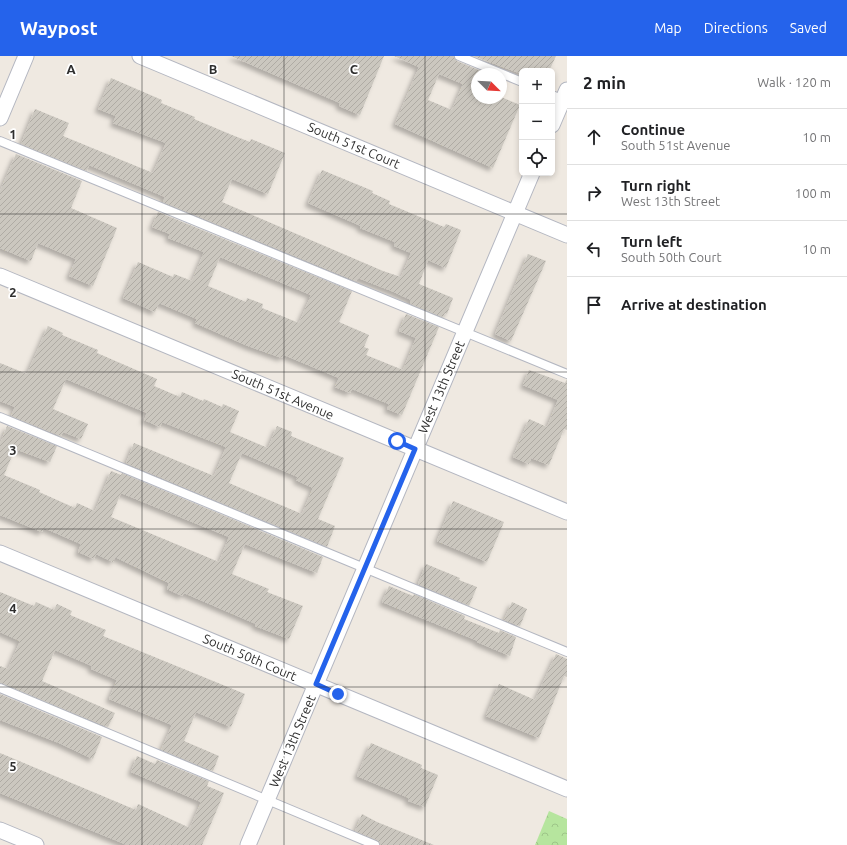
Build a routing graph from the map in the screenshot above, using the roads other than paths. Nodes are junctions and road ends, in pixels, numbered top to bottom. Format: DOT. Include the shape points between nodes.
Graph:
graph roads {
  1 [pos="26,56"];
  2 [pos="140,56"];
  3 [pos="459,56"];
  4 [pos="519,81"];
  5 [pos="562,96"];
  6 [pos="555,116"];
  7 [pos="0,118"];
  8 [pos="0,141"];
  9 [pos="531,176"];
  10 [pos="515,213"];
  11 [pos="567,235"];
  12 [pos="0,276"];
  13 [pos="465,332"];
  14 [pos="567,374"];
  15 [pos="0,417"];
  16 [pos="415,449"];
  17 [pos="567,512"];
  18 [pos="0,553"];
  19 [pos="365,568"];
  20 [pos="567,652"];
  21 [pos="316,684"];
  22 [pos="0,688"];
  23 [pos="567,789"];
  24 [pos="267,799"];
  25 [pos="0,830"];
  26 [pos="36,845"];
  27 [pos="248,845"];
  28 [pos="375,845"];
  1 -- 7 [label="street"];
  2 -- 10 [label="street, South 51st Court"];
  3 -- 4 [label="lane"];
  5 -- 6 [label="street"];
  8 -- 13 [label="lane"];
  9 -- 10 [label="street, West 13th Street"];
  10 -- 11 [label="street, South 51st Court"];
  10 -- 13 [label="street, West 13th Street"];
  12 -- 16 [label="street, South 51st Avenue"];
  13 -- 14 [label="lane"];
  13 -- 16 [label="street, West 13th Street"];
  15 -- 19 [label="lane"];
  16 -- 17 [label="street, South 51st Avenue"];
  16 -- 19 [label="street, West 13th Street"];
  18 -- 21 [label="street, South 50th Court"];
  19 -- 20 [label="lane"];
  19 -- 21 [label="street, West 13th Street"];
  21 -- 23 [label="street, South 50th Court"];
  21 -- 24 [label="street, West 13th Street"];
  22 -- 24 [label="lane"];
  24 -- 27 [label="street, West 13th Street"];
  24 -- 28 [label="lane"];
  25 -- 26 [label="street"];
}
